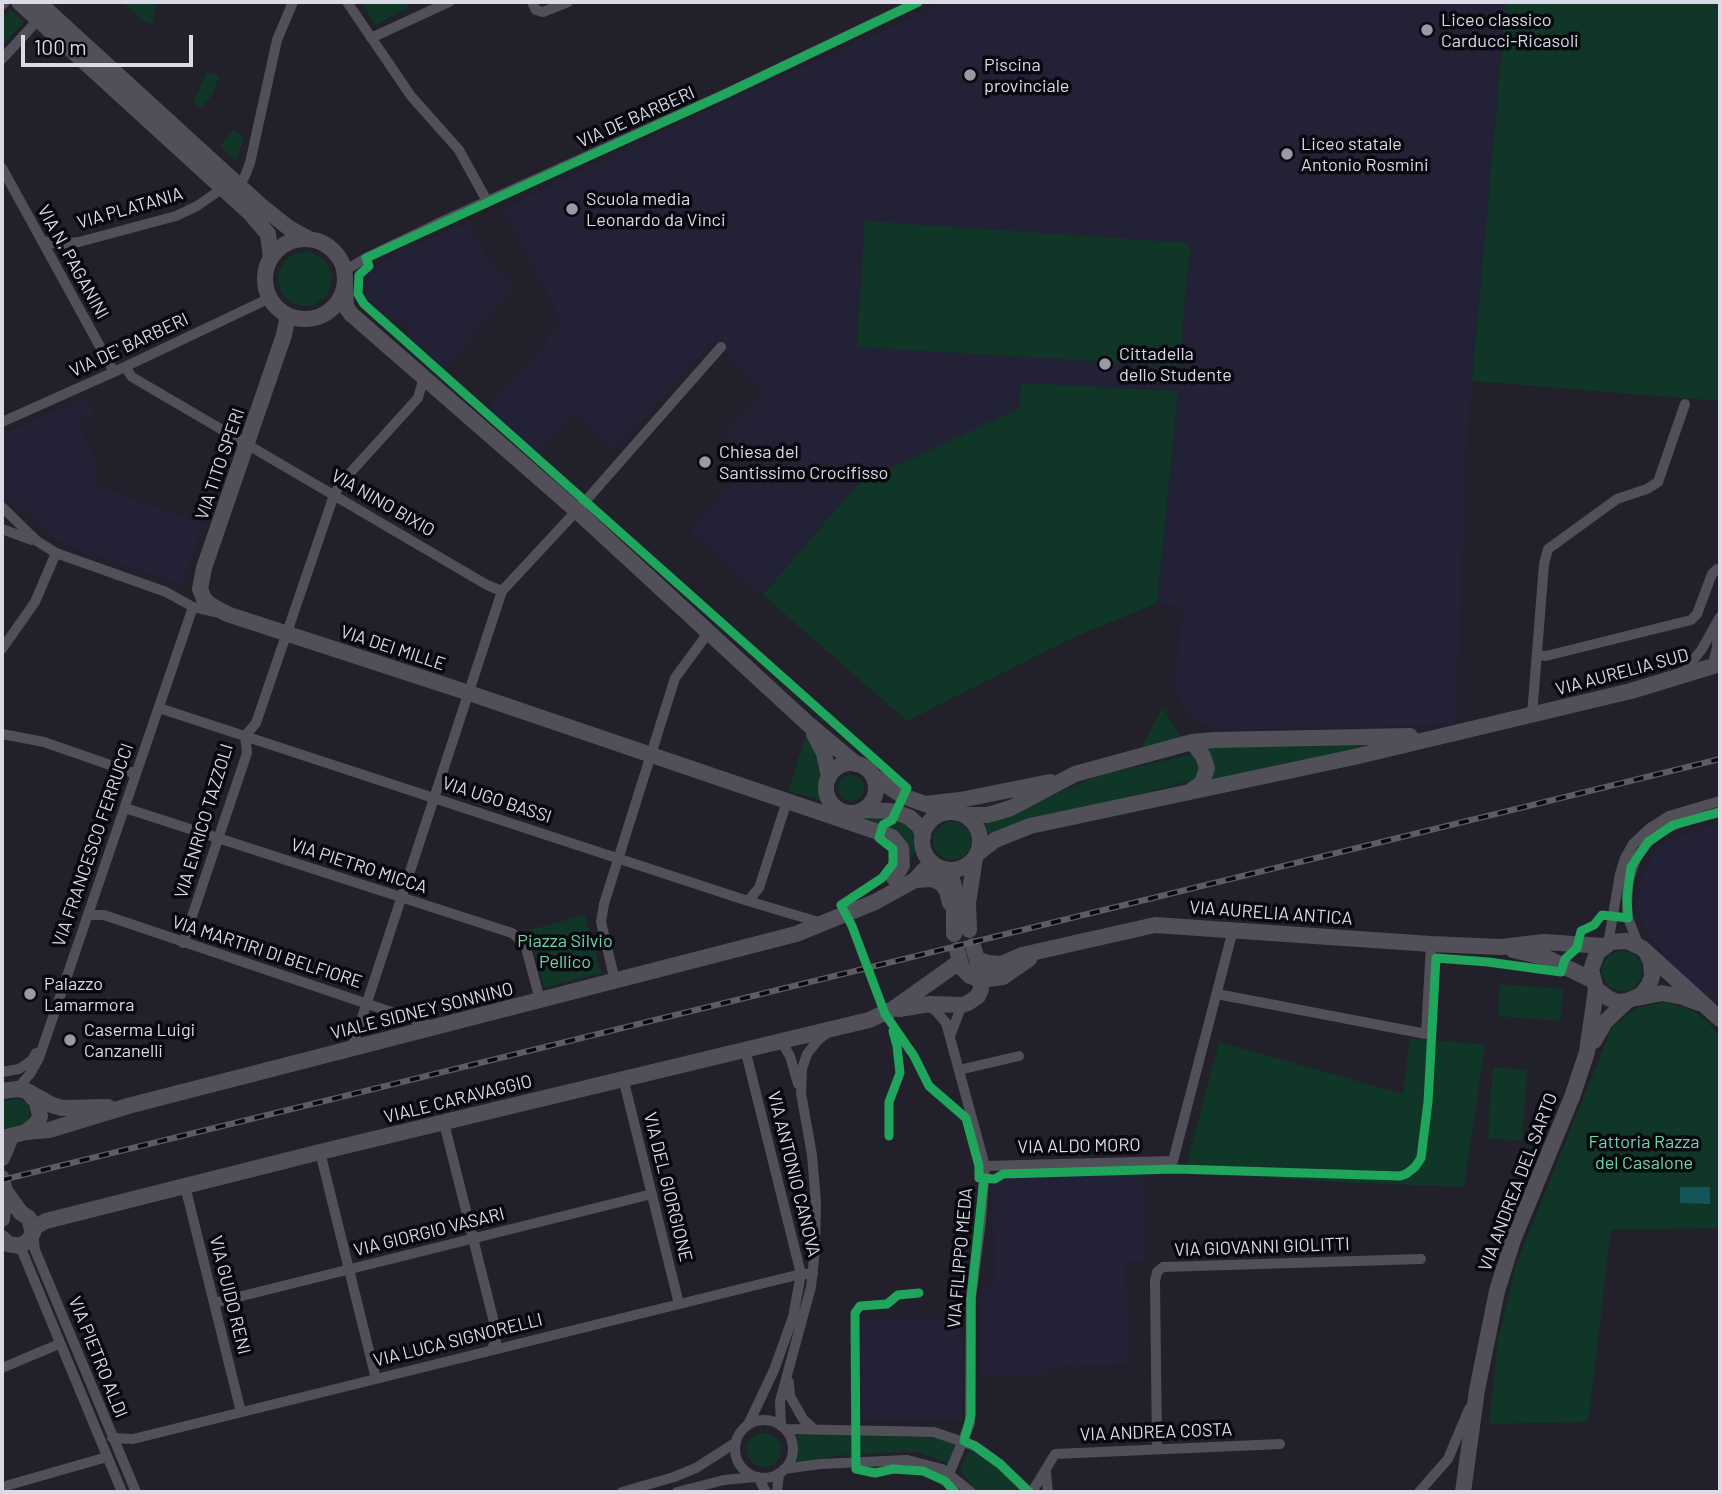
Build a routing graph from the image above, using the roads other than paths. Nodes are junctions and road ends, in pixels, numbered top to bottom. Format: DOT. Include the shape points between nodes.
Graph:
graph roads {
  1 [pos="19,2"];
  2 [pos="38,2"];
  3 [pos="293,2"];
  4 [pos="347,2"];
  5 [pos="449,2"];
  6 [pos="532,2"];
  7 [pos="568,2"];
  8 [pos="918,2"];
  9 [pos="38,20"];
  10 [pos="371,38"];
  11 [pos="2,59"];
  12 [pos="2,168"];
  13 [pos="231,187"];
  14 [pos="487,201"];
  15 [pos="309,239"];
  16 [pos="42,241"];
  17 [pos="271,258"];
  18 [pos="344,278"];
  19 [pos="270,298"];
  20 [pos="288,315"];
  21 [pos="721,347"];
  22 [pos="125,367"];
  23 [pos="114,372"];
  24 [pos="424,377"];
  25 [pos="1685,404"];
  26 [pos="2,422"];
  27 [pos="247,444"];
  28 [pos="334,495"];
  29 [pos="2,507"];
  30 [pos="577,511"];
  31 [pos="2,529"];
  32 [pos="37,541"];
  33 [pos="56,553"];
  34 [pos="1720,569"];
  35 [pos="502,591"];
  36 [pos="194,607"];
  37 [pos="227,614"];
  38 [pos="1719,622"];
  39 [pos="708,633"];
  40 [pos="285,634"];
  41 [pos="2,649"];
  42 [pos="1702,649"];
  43 [pos="1537,655"];
  44 [pos="1717,658"];
  45 [pos="1678,679"];
  46 [pos="469,693"];
  47 [pos="159,708"];
  48 [pos="1532,715"];
  49 [pos="810,726"];
  50 [pos="2,734"];
  51 [pos="1453,734"];
  52 [pos="245,736"];
  53 [pos="1192,742"];
  54 [pos="650,755"];
  55 [pos="856,764"];
  56 [pos="136,774"];
  57 [pos="873,776"];
  58 [pos="829,777"];
  59 [pos="1059,781"];
  60 [pos="1192,790"];
  61 [pos="435,798"];
  62 [pos="1720,801"];
  63 [pos="788,802"];
  64 [pos="925,804"];
  65 [pos="833,805"];
  66 [pos="125,808"];
  67 [pos="863,810"];
  68 [pos="1720,812"];
  69 [pos="957,813"];
  70 [pos="219,839"];
  71 [pos="923,841"];
  72 [pos="976,856"];
  73 [pos="618,858"];
  74 [pos="943,868"];
  75 [pos="894,878"];
  76 [pos="915,880"];
  77 [pos="402,898"];
  78 [pos="748,901"];
  79 [pos="953,913"];
  80 [pos="846,914"];
  81 [pos="88,915"];
  82 [pos="824,923"];
  83 [pos="1233,930"];
  84 [pos="183,943"];
  85 [pos="960,944"];
  86 [pos="1431,944"];
  87 [pos="1606,945"];
  88 [pos="1501,947"];
  89 [pos="1042,950"];
  90 [pos="1643,950"];
  91 [pos="981,980"];
  92 [pos="615,981"];
  93 [pos="1594,984"];
  94 [pos="1217,994"];
  95 [pos="540,1000"];
  96 [pos="1632,1000"];
  97 [pos="367,1004"];
  98 [pos="926,1005"];
  99 [pos="962,1005"];
  100 [pos="893,1009"];
  101 [pos="1715,1013"];
  102 [pos="436,1027"];
  103 [pos="834,1028"];
  104 [pos="950,1036"];
  105 [pos="45,1039"];
  106 [pos="780,1040"];
  107 [pos="352,1048"];
  108 [pos="745,1049"];
  109 [pos="1587,1052"];
  110 [pos="1019,1056"];
  111 [pos="959,1070"];
  112 [pos="2,1072"];
  113 [pos="623,1078"];
  114 [pos="15,1091"];
  115 [pos="801,1093"];
  116 [pos="128,1105"];
  117 [pos="444,1123"];
  118 [pos="13,1136"];
  119 [pos="320,1152"];
  120 [pos="2,1158"];
  121 [pos="985,1166"];
  122 [pos="3,1184"];
  123 [pos="186,1186"];
  124 [pos="652,1194"];
  125 [pos="22,1213"];
  126 [pos="2,1220"];
  127 [pos="33,1231"];
  128 [pos="474,1238"];
  129 [pos="8,1243"];
  130 [pos="1421,1259"];
  131 [pos="349,1270"];
  132 [pos="813,1273"];
  133 [pos="801,1274"];
  134 [pos="214,1303"];
  135 [pos="679,1304"];
  136 [pos="59,1343"];
  137 [pos="491,1350"];
  138 [pos="2,1368"];
  139 [pos="788,1371"];
  140 [pos="376,1379"];
  141 [pos="1476,1390"];
  142 [pos="241,1412"];
  143 [pos="748,1425"];
  144 [pos="783,1428"];
  145 [pos="815,1430"];
  146 [pos="112,1438"];
  147 [pos="964,1441"];
  148 [pos="735,1443"];
  149 [pos="1280,1444"];
  150 [pos="1157,1449"];
  151 [pos="107,1457"];
  152 [pos="782,1471"];
  153 [pos="1045,1472"];
  154 [pos="949,1474"];
  155 [pos="756,1477"];
  156 [pos="2,1487"];
  157 [pos="121,1492"];
  158 [pos="136,1492"];
  159 [pos="622,1492"];
  160 [pos="677,1492"];
  161 [pos="766,1492"];
  162 [pos="777,1492"];
  163 [pos="971,1492"];
  164 [pos="1030,1492"];
  165 [pos="1048,1492"];
  166 [pos="1419,1492"];
  167 [pos="1463,1492"];
  1 -- 9 [label="main road"];
  2 -- 13 [label="main road"];
  3 -- 13 [label="street" via="277,40 250,163"];
  4 -- 10 [label="street"];
  5 -- 10 [label="street"];
  6 -- 7 [label="street" via="543,12"];
  8 -- 14 [label="street, VIA DE BARBERI" via="726,98"];
  9 -- 11 [label="street"];
  9 -- 13 [label="main road"];
  10 -- 14 [label="street" via="411,96 458,150"];
  12 -- 16 [label="street, VIA N. PAGANINI"];
  13 -- 15 [label="main road"];
  13 -- 16 [label="street, VIA PLATANIA" via="176,216 79,242"];
  13 -- 17 [label="main road" via="265,230"];
  14 -- 18 [label="street, VIA DE BARBERI" via="366,258"];
  15 -- 17 [label="main road" via="292,241"];
  15 -- 18 [label="main road" via="328,246 341,261"];
  16 -- 23 [label="street, VIA N. PAGANINI"];
  17 -- 19 [label="main road" via="266,273"];
  18 -- 20 [label="main road" via="336,305 319,317"];
  18 -- 24 [label="main road" via="346,307 351,314"];
  19 -- 20 [label="main road"];
  19 -- 22 [label="street, VIA DE' BARBERI"];
  20 -- 27 [label="main road, VIA TITO SPERI"];
  21 -- 30 [label="street"];
  22 -- 23 [label="street, VIA DE' BARBERI"];
  22 -- 27 [label="street, VIA NINO BIXIO" via="132,377"];
  23 -- 26 [label="street, VIA DE' BARBERI"];
  24 -- 28 [label="street, VIA ENRICO TAZZOLI" via="418,398"];
  24 -- 30 [label="main road"];
  25 -- 43 [label="street, VIA AURELIA SUD" via="1658,482 1616,499 1548,549"];
  27 -- 28 [label="street, VIA NINO BIXIO"];
  27 -- 37 [label="main road, VIA TITO SPERI" via="200,589 209,604"];
  28 -- 35 [label="street, VIA NINO BIXIO"];
  28 -- 40 [label="street, VIA ENRICO TAZZOLI"];
  29 -- 32 [label="street, VIA DEI MILLE"];
  30 -- 35 [label="street"];
  30 -- 39 [label="main road"];
  31 -- 32 [label="street"];
  32 -- 33 [label="street, VIA DEI MILLE"];
  33 -- 36 [label="street, VIA DEI MILLE" via="166,592"];
  33 -- 41 [label="street" via="35,602"];
  34 -- 43 [label="street, VIA AURELIA SUD" via="1712,574 1694,619 1687,623"];
  35 -- 46 [label="street"];
  36 -- 37 [label="street, VIA DEI MILLE"];
  36 -- 47 [label="street, VIA FRANCESCO FERRUCCI"];
  37 -- 40 [label="main road, VIA DEI MILLE"];
  38 -- 42 [label="street"];
  38 -- 44 [label="street"];
  39 -- 49 [label="main road"];
  39 -- 54 [label="street" via="675,678"];
  40 -- 46 [label="main road, VIA DEI MILLE"];
  40 -- 52 [label="street, VIA ENRICO TAZZOLI" via="256,723"];
  42 -- 44 [label="street" via="1702,660"];
  42 -- 45 [label="street"];
  43 -- 48 [label="street, VIA AURELIA SUD"];
  44 -- 45 [label="main road, VIA AURELIA SUD"];
  45 -- 48 [label="main road, VIA AURELIA SUD"];
  46 -- 54 [label="main road, VIA DEI MILLE"];
  46 -- 61 [label="street"];
  47 -- 52 [label="street, VIA UGO BASSI"];
  47 -- 56 [label="street, VIA FRANCESCO FERRUCCI"];
  48 -- 51 [label="main road, VIA AURELIA SUD"];
  49 -- 55 [label="main road"];
  49 -- 58 [label="main road" via="824,753"];
  50 -- 56 [label="street" via="37,739"];
  51 -- 53 [label="main road"];
  51 -- 60 [label="main road"];
  52 -- 61 [label="street, VIA UGO BASSI"];
  52 -- 70 [label="street, VIA ENRICO TAZZOLI" via="247,753"];
  53 -- 59 [label="main road"];
  53 -- 60 [label="main road" via="1207,768 1202,783"];
  54 -- 63 [label="main road, VIA DEI MILLE"];
  54 -- 73 [label="street"];
  55 -- 57 [label="main road"];
  55 -- 58 [label="main road" via="840,766"];
  56 -- 66 [label="street, VIA FRANCESCO FERRUCCI"];
  57 -- 64 [label="main road"];
  57 -- 67 [label="main road" via="873,799"];
  58 -- 65 [label="main road" via="827,795"];
  59 -- 64 [label="main road"];
  59 -- 69 [label="main road" via="1011,808 987,815"];
  60 -- 72 [label="main road" via="1030,825 995,840"];
  61 -- 73 [label="street, VIA UGO BASSI"];
  61 -- 77 [label="street"];
  62 -- 87 [label="street" via="1669,816 1633,844 1620,874"];
  63 -- 65 [label="main road, VIA DEI MILLE"];
  63 -- 75 [label="main road" via="891,837 903,858"];
  63 -- 78 [label="street" via="759,888"];
  64 -- 69 [label="main road"];
  65 -- 67 [label="main road" via="851,813"];
  66 -- 70 [label="street, VIA PIETRO MICCA"];
  66 -- 81 [label="street, VIA FRANCESCO FERRUCCI"];
  67 -- 71 [label="main road" via="903,814 915,821"];
  68 -- 90 [label="street" via="1664,829 1636,858 1628,882 1627,907"];
  69 -- 71 [label="main road" via="932,820"];
  69 -- 72 [label="main road" via="974,823 980,835"];
  70 -- 77 [label="street, VIA PIETRO MICCA"];
  70 -- 84 [label="street, VIA ENRICO TAZZOLI"];
  71 -- 74 [label="main road" via="926,855"];
  71 -- 75 [label="main road, VIALE SIDNEY SONNINO" via="915,860"];
  72 -- 74 [label="main road" via="961,868"];
  72 -- 85 [label="main road"];
  73 -- 78 [label="street, VIA UGO BASSI"];
  73 -- 92 [label="street" via="601,922"];
  74 -- 76 [label="main road, VIALE SIDNEY SONNINO" via="926,869"];
  74 -- 79 [label="main road" via="954,886"];
  75 -- 80 [label="main road, VIALE SIDNEY SONNINO"];
  76 -- 79 [label="main road" via="941,883"];
  76 -- 80 [label="main road, VIALE SIDNEY SONNINO"];
  77 -- 95 [label="street, VIA PIETRO MICCA" via="520,938"];
  77 -- 97 [label="street"];
  78 -- 82 [label="street, VIA UGO BASSI"];
  79 -- 85 [label="main road"];
  80 -- 82 [label="main road, VIALE SIDNEY SONNINO"];
  81 -- 84 [label="street, VIA MARTIRI DI BELFIORE" via="104,915"];
  81 -- 105 [label="street, VIA FRANCESCO FERRUCCI"];
  82 -- 92 [label="main road, VIALE SIDNEY SONNINO"];
  83 -- 86 [label="main road, VIA AURELIA ANTICA"];
  83 -- 89 [label="main road, VIA AURELIA ANTICA" via="1155,925"];
  83 -- 94 [label="street"];
  84 -- 97 [label="street, VIA MARTIRI DI BELFIORE"];
  85 -- 91 [label="main road" via="966,973"];
  85 -- 100 [label="main road, VIALE CARAVAGGIO"];
  86 -- 88 [label="main road, VIA AURELIA ANTICA"];
  86 -- 94 [label="street" via="1426,1034"];
  87 -- 88 [label="main road, VIA AURELIA ANTICA" via="1544,942"];
  87 -- 90 [label="main road, VIA AURELIA ANTICA" via="1624,941"];
  87 -- 93 [label="main road" via="1593,961"];
  88 -- 93 [label="main road, VIA AURELIA ANTICA" via="1547,958"];
  89 -- 91 [label="main road, VIA AURELIA ANTICA" via="1003,977"];
  89 -- 91 [label="main road, VIA AURELIA ANTICA" via="1001,964 988,964 975,953"];
  90 -- 96 [label="main road" via="1652,976 1647,989"];
  90 -- 101 [label="main road, VIA AURELIA ANTICA"];
  91 -- 99 [label="main road" via="978,996"];
  92 -- 95 [label="main road, VIALE SIDNEY SONNINO"];
  93 -- 96 [label="main road, VIA AURELIA ANTICA" via="1608,999"];
  93 -- 109 [label="main road, VIA ANDREA DEL SARTO"];
  94 -- 121 [label="street, VIA ALDO MORO" via="1173,1161"];
  95 -- 102 [label="main road, VIALE SIDNEY SONNINO"];
  96 -- 101 [label="main road, VIA AURELIA ANTICA" via="1662,993"];
  96 -- 109 [label="main road, VIA ANDREA DEL SARTO" via="1605,1022"];
  97 -- 102 [label="street, VIA MARTIRI DI BELFIORE"];
  97 -- 107 [label="street"];
  98 -- 99 [label="main road, VIALE CARAVAGGIO"];
  98 -- 100 [label="main road, VIALE CARAVAGGIO"];
  98 -- 104 [label="street" via="942,1017"];
  99 -- 104 [label="street"];
  100 -- 103 [label="main road, VIALE CARAVAGGIO"];
  102 -- 107 [label="main road, VIALE SIDNEY SONNINO"];
  103 -- 106 [label="main road, VIALE CARAVAGGIO"];
  103 -- 115 [label="street, VIA ANTONIO CANOVA" via="807,1054"];
  104 -- 111 [label="street, VIA FILIPPO MEDA"];
  105 -- 112 [label="street" via="32,1060 13,1072"];
  105 -- 114 [label="street, VIA FRANCESCO FERRUCCI" via="34,1069"];
  106 -- 108 [label="main road, VIALE CARAVAGGIO"];
  106 -- 115 [label="street, VIA ANTONIO CANOVA"];
  107 -- 116 [label="main road, VIALE SIDNEY SONNINO"];
  108 -- 113 [label="main road, VIALE CARAVAGGIO"];
  108 -- 133 [label="street, VIA ANTONIO CANOVA"];
  109 -- 141 [label="main road, VIA ANDREA DEL SARTO" via="1513,1240"];
  110 -- 111 [label="street"];
  111 -- 121 [label="street, VIA FILIPPO MEDA"];
  113 -- 117 [label="main road, VIALE CARAVAGGIO"];
  113 -- 124 [label="street, VIA DEL GIORGIONE"];
  114 -- 116 [label="main road, VIALE SIDNEY SONNINO" via="62,1108"];
  114 -- 118 [label="main road" via="37,1102 40,1116 37,1123"];
  115 -- 132 [label="street, VIA ANTONIO CANOVA" via="816,1203"];
  116 -- 118 [label="main road, VIALE SIDNEY SONNINO" via="60,1127"];
  117 -- 119 [label="main road, VIALE CARAVAGGIO"];
  117 -- 128 [label="street"];
  118 -- 120 [label="main road"];
  119 -- 123 [label="main road, VIALE CARAVAGGIO"];
  119 -- 131 [label="street"];
  121 -- 147 [label="street, VIA FILIPPO MEDA" via="971,1298 971,1415"];
  122 -- 125 [label="main road"];
  122 -- 126 [label="main road"];
  123 -- 127 [label="main road, VIALE CARAVAGGIO" via="46,1221"];
  123 -- 134 [label="street, VIA GUIDO RENI"];
  124 -- 128 [label="street, VIA GIORGIO VASARI"];
  124 -- 135 [label="street, VIA DEL GIORGIONE"];
  125 -- 126 [label="main road" via="10,1213"];
  125 -- 127 [label="main road"];
  127 -- 129 [label="main road, VIALE CARAVAGGIO" via="28,1241"];
  127 -- 146 [label="street, VIA PIETRO ALDI" via="35,1250"];
  128 -- 131 [label="street, VIA GIORGIO VASARI"];
  128 -- 137 [label="street" via="496,1331"];
  129 -- 136 [label="street, VIA PIETRO ALDI"];
  130 -- 150 [label="street, VIA GIOVANNI GIOLITTI" via="1163,1268 1157,1272"];
  131 -- 134 [label="street, VIA GIORGIO VASARI"];
  131 -- 140 [label="street"];
  132 -- 133 [label="street, VIA LUCA SIGNORELLI"];
  132 -- 139 [label="street, VIA ANTONIO CANOVA"];
  133 -- 135 [label="street, VIA LUCA SIGNORELLI"];
  133 -- 143 [label="street, VIA ANTONIO CANOVA" via="793,1317"];
  134 -- 142 [label="street, VIA GUIDO RENI"];
  135 -- 137 [label="street, VIA LUCA SIGNORELLI"];
  136 -- 138 [label="street"];
  136 -- 151 [label="street, VIA PIETRO ALDI"];
  137 -- 140 [label="street, VIA LUCA SIGNORELLI"];
  139 -- 144 [label="street, VIA ANTONIO CANOVA" via="780,1401"];
  139 -- 145 [label="street" via="790,1396"];
  140 -- 142 [label="street, VIA LUCA SIGNORELLI"];
  141 -- 166 [label="street" via="1448,1459"];
  141 -- 167 [label="main road, VIA ANDREA DEL SARTO"];
  142 -- 146 [label="street, VIA LUCA SIGNORELLI" via="134,1439"];
  143 -- 144 [label="street" via="765,1420"];
  143 -- 148 [label="street"];
  144 -- 145 [label="street"];
  144 -- 152 [label="street" via="790,1437 792,1454"];
  145 -- 147 [label="street" via="933,1432"];
  146 -- 158 [label="street, VIA PIETRO ALDI"];
  147 -- 154 [label="street, VIA FILIPPO MEDA"];
  147 -- 164 [label="street" via="1000,1464"];
  148 -- 155 [label="street" via="741,1467"];
  148 -- 159 [label="street" via="696,1468"];
  149 -- 150 [label="street, VIA ANDREA COSTA"];
  150 -- 153 [label="street, VIA ANDREA COSTA" via="1055,1454"];
  151 -- 156 [label="street"];
  151 -- 157 [label="street, VIA PIETRO ALDI"];
  152 -- 154 [label="street" via="884,1460 928,1464"];
  152 -- 155 [label="street"];
  152 -- 162 [label="street"];
  153 -- 164 [label="street, VIA ANDREA COSTA"];
  153 -- 165 [label="street"];
  154 -- 163 [label="street"];
  155 -- 160 [label="street"];
  155 -- 161 [label="street"];
}
